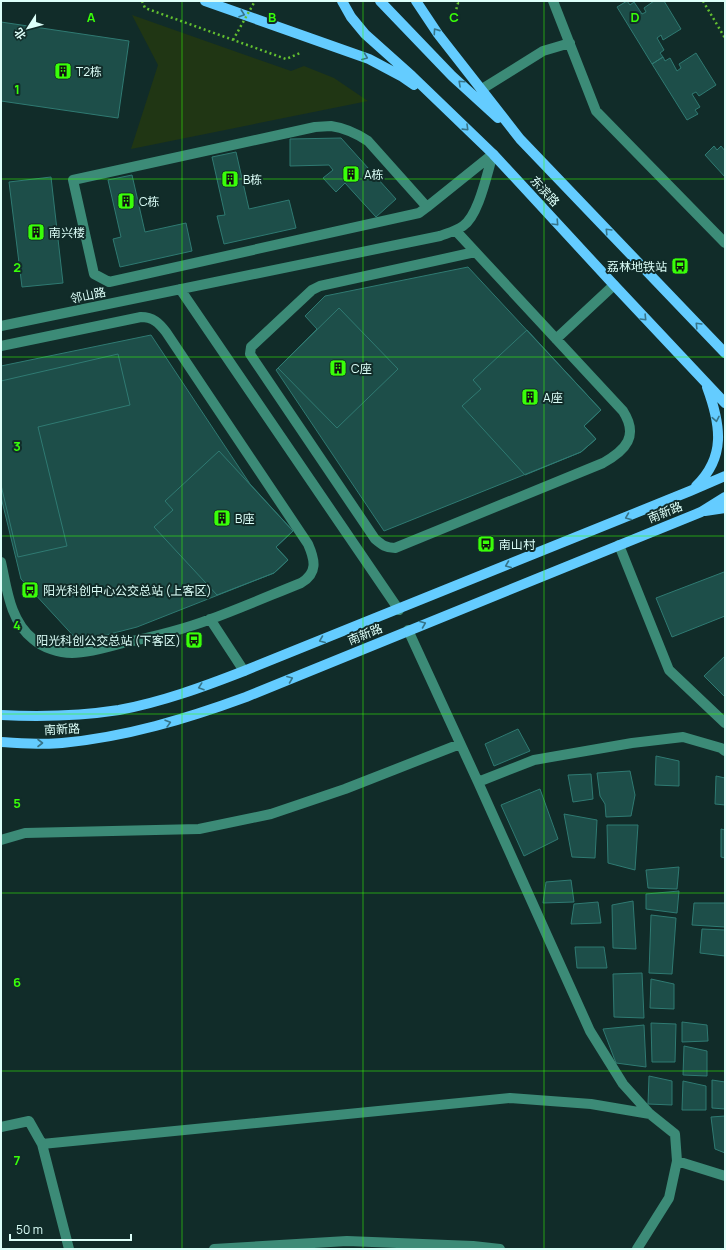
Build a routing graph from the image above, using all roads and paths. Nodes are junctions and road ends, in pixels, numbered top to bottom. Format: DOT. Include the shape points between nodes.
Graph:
graph roads {
  1 [pos="142,1"];
  2 [pos="205,1"];
  3 [pos="255,1"];
  4 [pos="342,1"];
  5 [pos="380,1"];
  6 [pos="416,1"];
  7 [pos="553,1"];
  8 [pos="703,1"];
  9 [pos="457,2"];
  10 [pos="455,14"];
  11 [pos="725,38"];
  12 [pos="233,40"];
  13 [pos="570,43"];
  14 [pos="300,53"];
  15 [pos="482,89"];
  16 [pos="438,101"];
  17 [pos="520,139"];
  18 [pos="493,154"];
  19 [pos="427,207"];
  20 [pos="456,231"];
  21 [pos="725,243"];
  22 [pos="474,252"];
  23 [pos="614,286"];
  24 [pos="180,289"];
  25 [pos="1,326"];
  26 [pos="556,339"];
  27 [pos="1,346"];
  28 [pos="725,353"];
  29 [pos="705,382"];
  30 [pos="725,403"];
  31 [pos="725,476"];
  32 [pos="690,491"];
  33 [pos="725,497"];
  34 [pos="725,508"];
  35 [pos="701,512"];
  36 [pos="619,545"];
  37 [pos="1,562"];
  38 [pos="399,610"];
  39 [pos="210,619"];
  40 [pos="408,630"];
  41 [pos="244,672"];
  42 [pos="1,715"];
  43 [pos="725,723"];
  44 [pos="1,742"];
  45 [pos="460,744"];
  46 [pos="725,751"];
  47 [pos="478,782"];
  48 [pos="1,840"];
  49 [pos="650,1114"];
  50 [pos="1,1127"];
  51 [pos="42,1144"];
  52 [pos="677,1161"];
  53 [pos="725,1176"];
  54 [pos="68,1249"];
  55 [pos="214,1249"];
  56 [pos="500,1249"];
  57 [pos="637,1249"];
  1 -- 12 [label="path" via="145,8"];
  2 -- 16 [label="main road, one-way" via="369,59 402,76"];
  3 -- 12 [label="path, bridge"];
  4 -- 16 [label="main road, 东滨路" via="365,34"];
  17 -- 5 [label="main road, one-way" via="452,76"];
  15 -- 6 [label="main road, 东滨路, one-way" via="438,34"];
  7 -- 13 [label="street"];
  8 -- 11 [label="path"];
  9 -- 10 [label="path"];
  12 -- 14 [label="path" via="286,59"];
  13 -- 15 [label="street" via="543,51"];
  13 -- 21 [label="street" via="596,111"];
  15 -- 17 [label="main road, 东滨路"];
  16 -- 18 [label="main road, 东滨路, one-way"];
  28 -- 17 [label="main road, 东滨路, one-way"];
  18 -- 19 [label="street"];
  18 -- 20 [label="street" via="476,210 465,225"];
  18 -- 23 [label="main road, 东滨路, one-way"];
  19 -- 19 [label="street" via="368,141 345,128 331,126 315,127 72,180 94,274 109,282 419,214"];
  20 -- 22 [label="street"];
  20 -- 24 [label="street, 邻山路"];
  22 -- 26 [label="street"];
  22 -- 26 [label="street" via="320,286 312,290 251,347 250,354 375,539 388,548 395,548 603,463 624,448 630,436 630,428 623,411"];
  23 -- 26 [label="street"];
  23 -- 29 [label="main road, 东滨路, one-way"];
  24 -- 25 [label="street, 邻山路"];
  24 -- 38 [label="street"];
  27 -- 39 [label="street" via="141,317 148,317 161,324 308,544 313,557 311,576 302,583"];
  29 -- 30 [label="main road, 东滨路"];
  29 -- 32 [label="main road, one-way" via="717,423 719,443 711,470"];
  31 -- 32 [label="main road, 南新路"];
  32 -- 38 [label="main road, 南新路, one-way"];
  33 -- 35 [label="main road, 南新路"];
  34 -- 35 [label="main road"];
  35 -- 36 [label="main road, 南新路"];
  40 -- 36 [label="main road, 南新路, one-way"];
  36 -- 43 [label="street" via="668,670"];
  37 -- 39 [label="street" via="14,615 21,628 33,640 57,651 72,653 116,645"];
  38 -- 41 [label="main road, 南新路, one-way"];
  39 -- 41 [label="street"];
  44 -- 40 [label="main road, 南新路, one-way" via="61,743 134,732 165,724 246,697"];
  40 -- 45 [label="street"];
  41 -- 42 [label="main road, 南新路, one-way" via="181,694 120,710 54,716"];
  45 -- 47 [label="street"];
  45 -- 48 [label="street" via="345,789 271,814 199,829 26,833"];
  46 -- 47 [label="street" via="683,737 632,743 534,760"];
  47 -- 49 [label="street" via="590,1031 623,1084"];
  49 -- 51 [label="street" via="590,1104 510,1098"];
  49 -- 52 [label="street" via="675,1134"];
  50 -- 51 [label="street" via="30,1121"];
  51 -- 54 [label="street"];
  52 -- 53 [label="street"];
  52 -- 57 [label="street" via="669,1198"];
  55 -- 56 [label="street" via="347,1241"];
}
